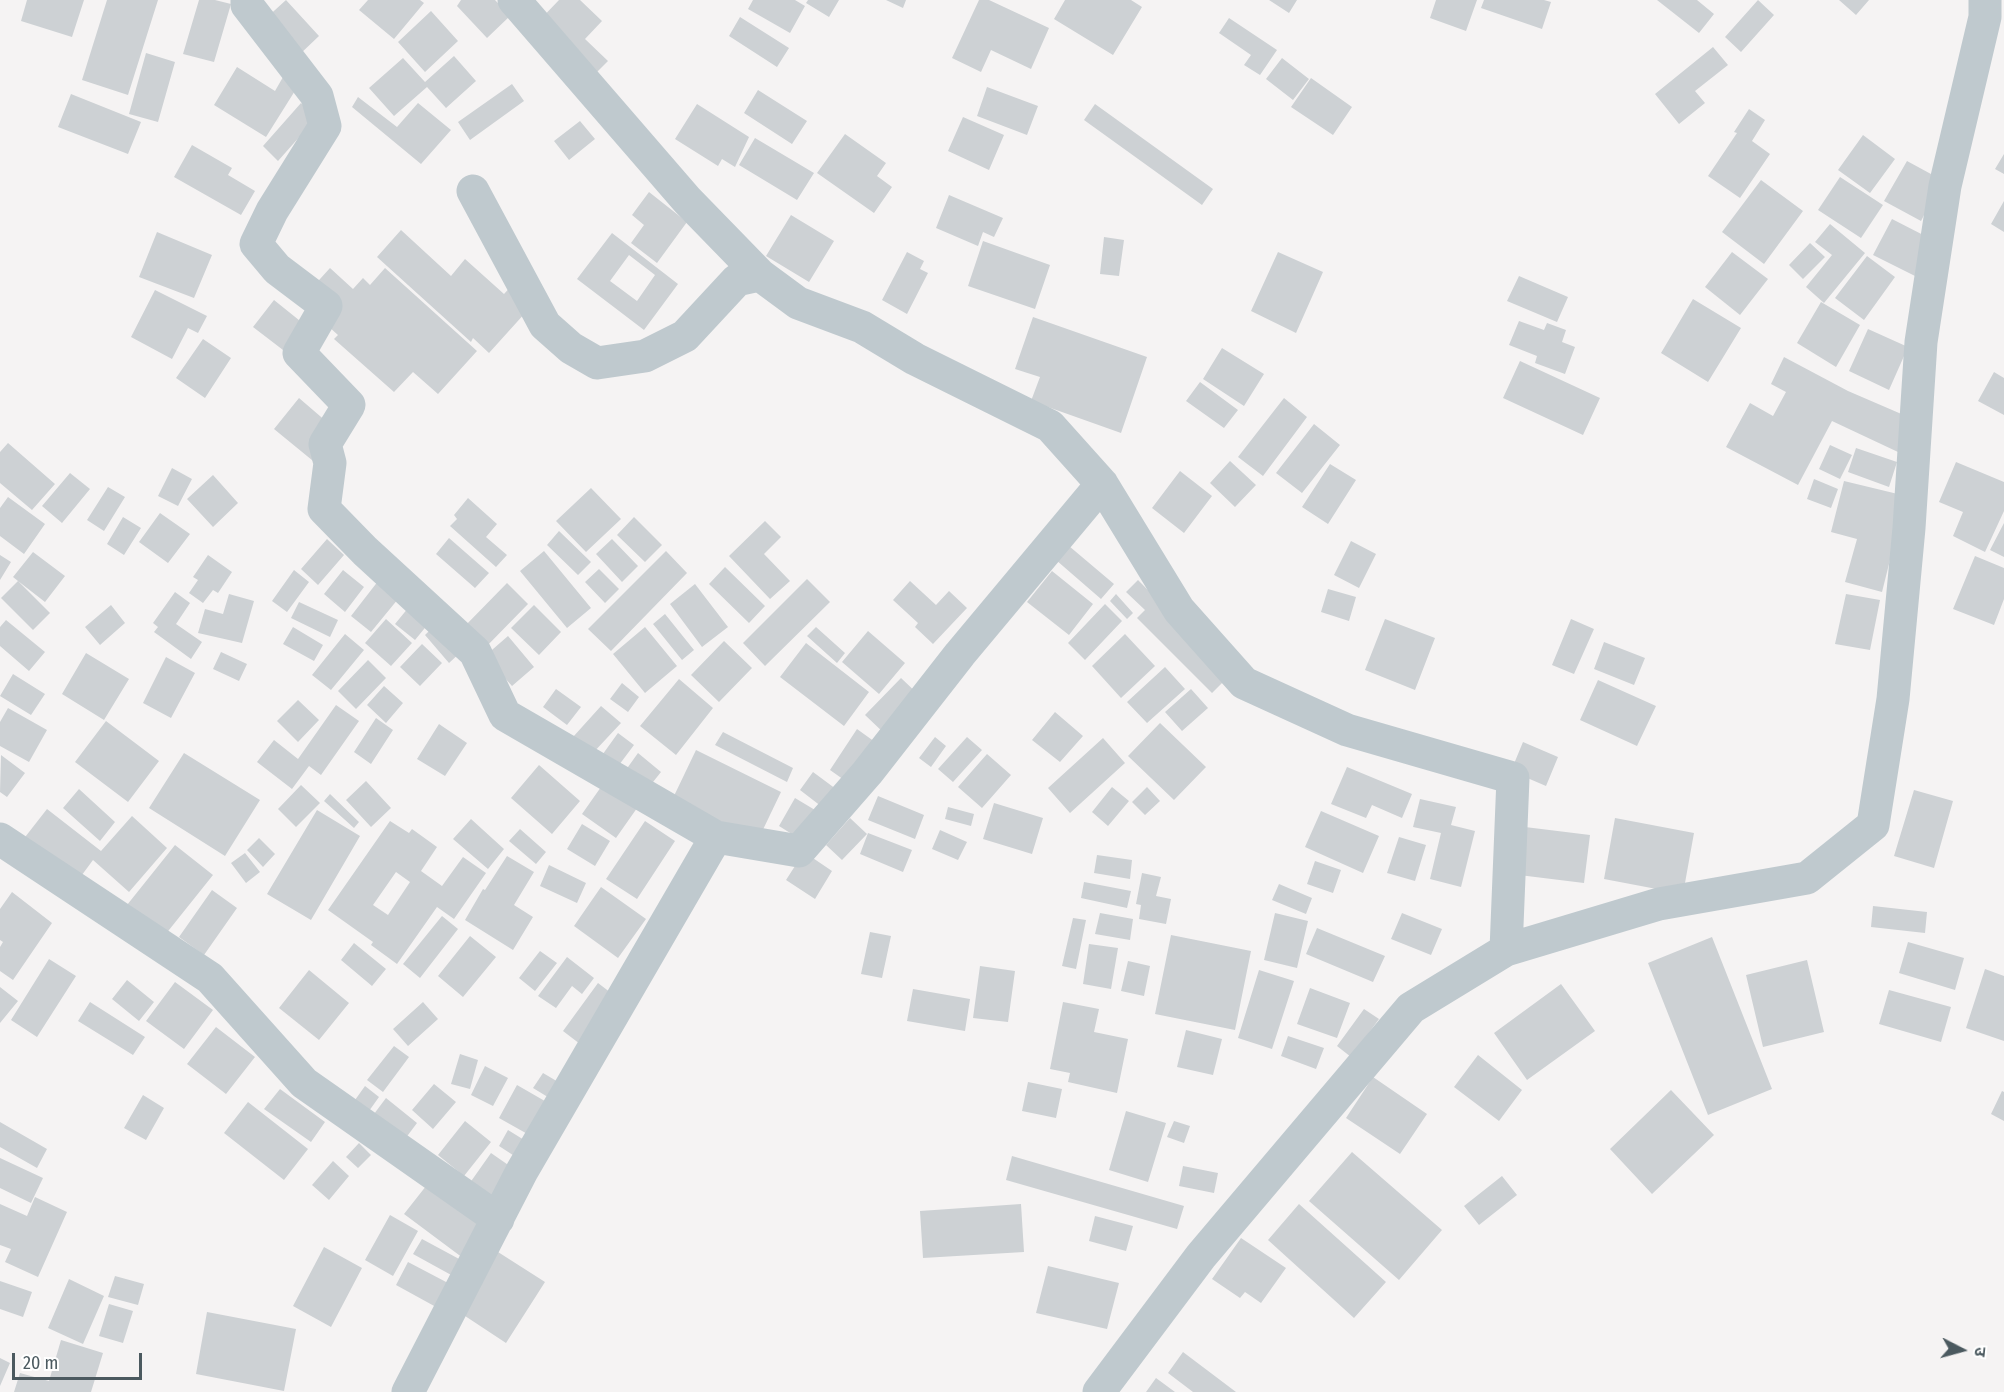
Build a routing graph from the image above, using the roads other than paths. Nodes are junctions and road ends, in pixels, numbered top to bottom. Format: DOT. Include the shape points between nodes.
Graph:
graph roads {
  1 [pos="247,0"];
  2 [pos="514,0"];
  3 [pos="1985,0"];
  4 [pos="473,191"];
  5 [pos="760,275"];
  6 [pos="1102,484"];
  7 [pos="716,837"];
  8 [pos="0,839"];
  9 [pos="1506,950"];
  10 [pos="498,1219"];
  11 [pos="408,1392"];
  12 [pos="1099,1392"];
  1 -- 7 [label="street" via="317,96 325,126 256,244 277,269 326,306 298,352 349,405 325,444 330,463 324,509 474,652 505,715"];
  2 -- 5 [label="street" via="687,200"];
  3 -- 9 [label="street" via="1945,186 1921,342 1893,699 1873,825 1807,878 1659,904"];
  4 -- 5 [label="street" via="545,325 571,348 597,363 645,357 685,336 736,280"];
  5 -- 6 [label="street" via="798,303 862,327 915,359 1050,426"];
  6 -- 7 [label="street" via="799,851"];
  6 -- 9 [label="street" via="1179,610 1244,683 1347,730 1513,777"];
  7 -- 10 [label="street"];
  8 -- 10 [label="street" via="210,978 304,1083"];
  9 -- 12 [label="street" via="1410,1008 1201,1256"];
  10 -- 11 [label="street"];
}
